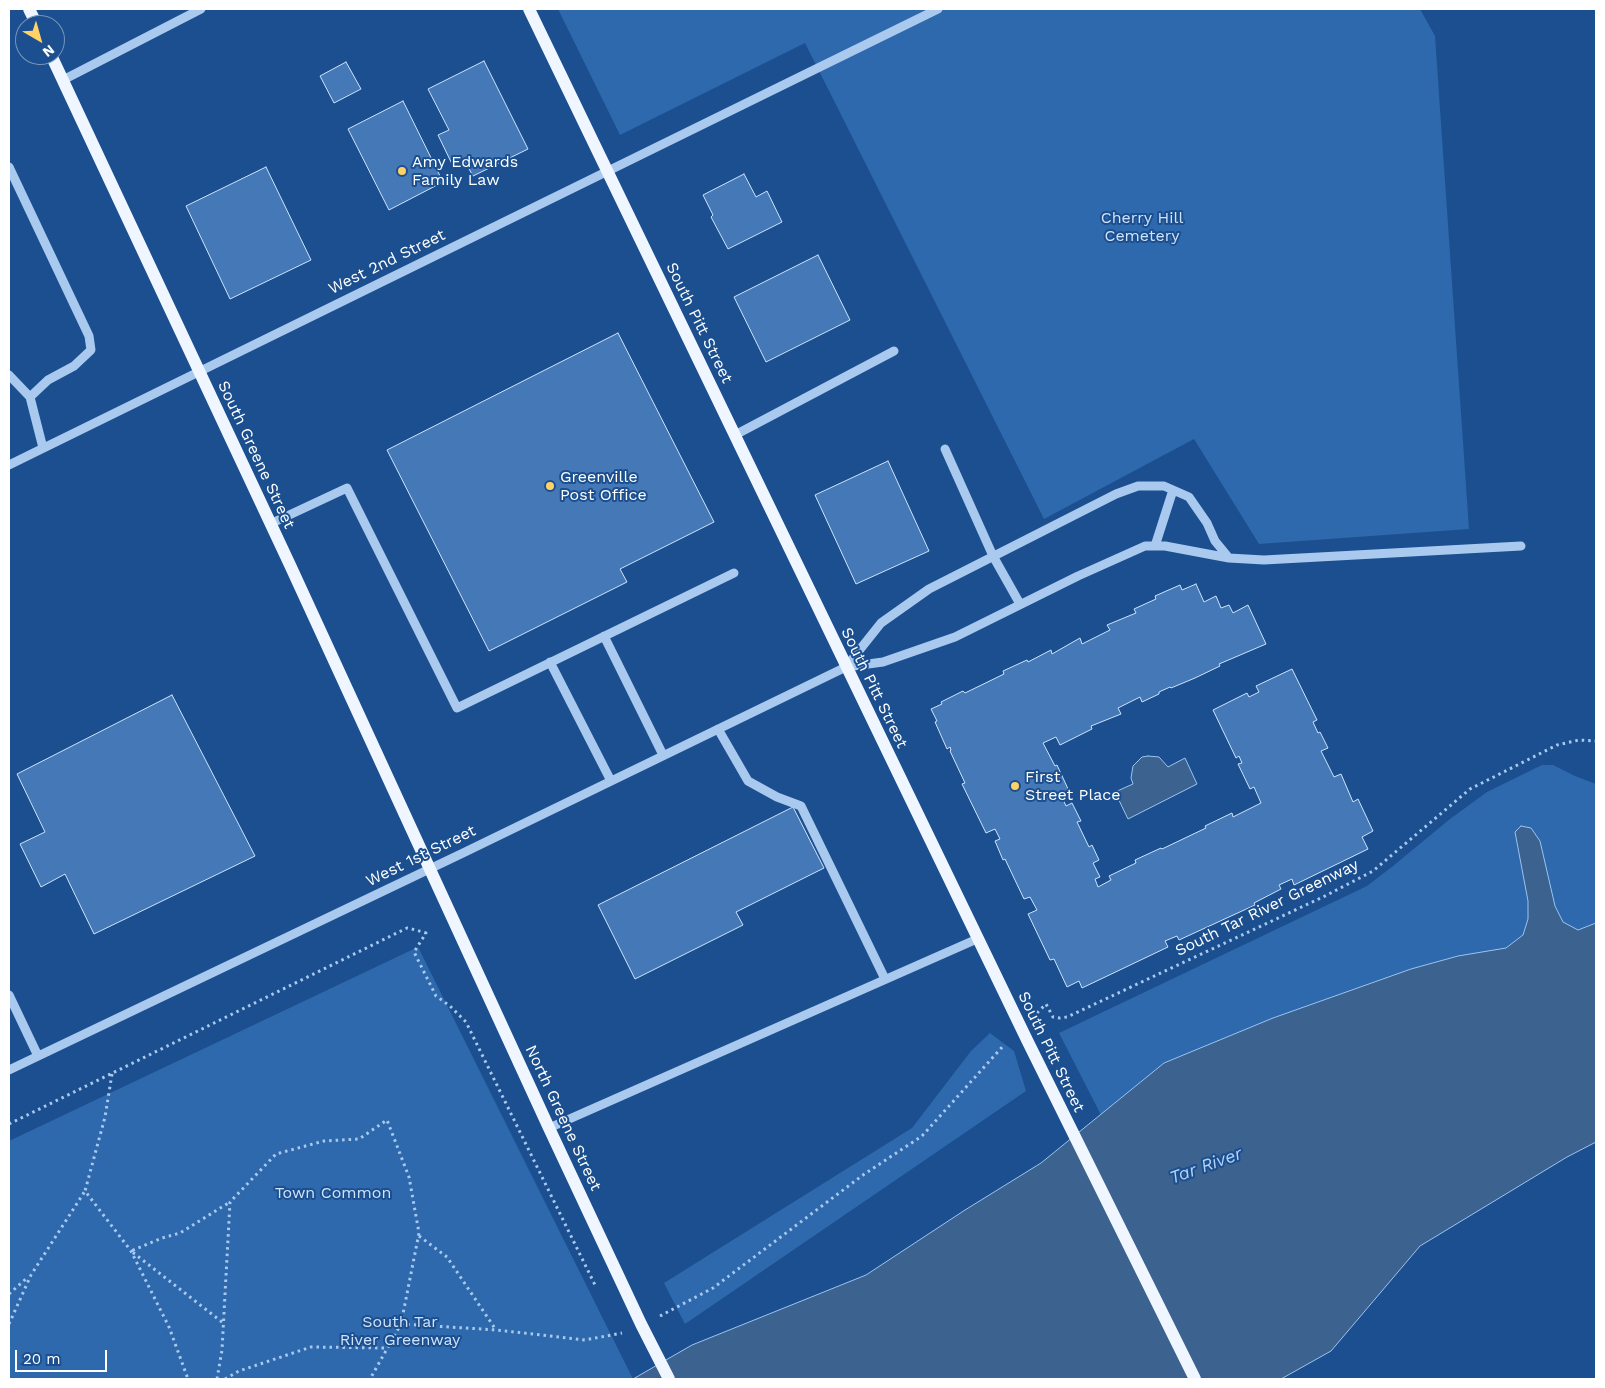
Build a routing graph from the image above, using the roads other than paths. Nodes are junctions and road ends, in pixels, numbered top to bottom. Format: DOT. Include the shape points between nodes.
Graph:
graph roads {
  1 [pos="201,9"];
  2 [pos="529,9"];
  3 [pos="938,9"];
  4 [pos="56,65"];
  5 [pos="63,80"];
  6 [pos="9,167"];
  7 [pos="608,171"];
  8 [pos="894,351"];
  9 [pos="200,371"];
  10 [pos="9,375"];
  11 [pos="30,398"];
  12 [pos="734,435"];
  13 [pos="43,448"];
  14 [pos="945,449"];
  15 [pos="9,465"];
  16 [pos="1172,490"];
  17 [pos="270,524"];
  18 [pos="1155,546"];
  19 [pos="1521,546"];
  20 [pos="993,556"];
  21 [pos="1229,558"];
  22 [pos="734,573"];
  23 [pos="1020,604"];
  24 [pos="604,636"];
  25 [pos="550,662"];
  26 [pos="846,667"];
  27 [pos="718,729"];
  28 [pos="663,755"];
  29 [pos="611,781"];
  30 [pos="430,869"];
  31 [pos="977,938"];
  32 [pos="885,979"];
  33 [pos="9,995"];
  34 [pos="38,1056"];
  35 [pos="9,1070"];
  36 [pos="549,1128"];
  37 [pos="668,1379"];
  38 [pos="1195,1379"];
  1 -- 5 [label="street"];
  2 -- 7 [label="main road, South Pitt Street"];
  3 -- 7 [label="street, West 2nd Street"];
  4 -- 5 [label="main road, South Greene Street"];
  5 -- 9 [label="main road, South Greene Street"];
  6 -- 11 [label="street" via="89,336 91,350 74,366 48,380"];
  7 -- 9 [label="street, West 2nd Street"];
  7 -- 12 [label="main road, South Pitt Street"];
  8 -- 12 [label="street"];
  9 -- 13 [label="street, West 2nd Street"];
  9 -- 17 [label="main road, South Greene Street"];
  10 -- 11 [label="street"];
  11 -- 13 [label="street"];
  12 -- 26 [label="main road, South Pitt Street"];
  13 -- 15 [label="street, West 2nd Street"];
  14 -- 20 [label="street"];
  16 -- 18 [label="street"];
  16 -- 20 [label="street" via="1164,486 1138,486 1116,494"];
  16 -- 21 [label="street" via="1189,497"];
  17 -- 25 [label="street" via="347,488 457,708"];
  17 -- 30 [label="main road, South Greene Street"];
  18 -- 21 [label="street"];
  18 -- 23 [label="street" via="1145,546"];
  19 -- 21 [label="street" via="1264,560"];
  20 -- 23 [label="street"];
  20 -- 26 [label="street" via="929,589 881,623"];
  22 -- 24 [label="street"];
  23 -- 26 [label="street" via="955,637 912,653 882,662"];
  24 -- 25 [label="street"];
  24 -- 28 [label="street"];
  25 -- 29 [label="street"];
  26 -- 27 [label="street, West 1st Street"];
  26 -- 31 [label="main road, South Pitt Street"];
  27 -- 28 [label="street, West 1st Street"];
  27 -- 32 [label="street" via="748,781 800,806"];
  28 -- 29 [label="street, West 1st Street"];
  29 -- 30 [label="street, West 1st Street"];
  30 -- 34 [label="street, West 1st Street"];
  30 -- 36 [label="main road, North Greene Street"];
  31 -- 32 [label="street"];
  31 -- 38 [label="main road, South Pitt Street"];
  32 -- 36 [label="street"];
  33 -- 34 [label="street"];
  34 -- 35 [label="street, West 1st Street"];
  36 -- 37 [label="main road, North Greene Street"];
}
